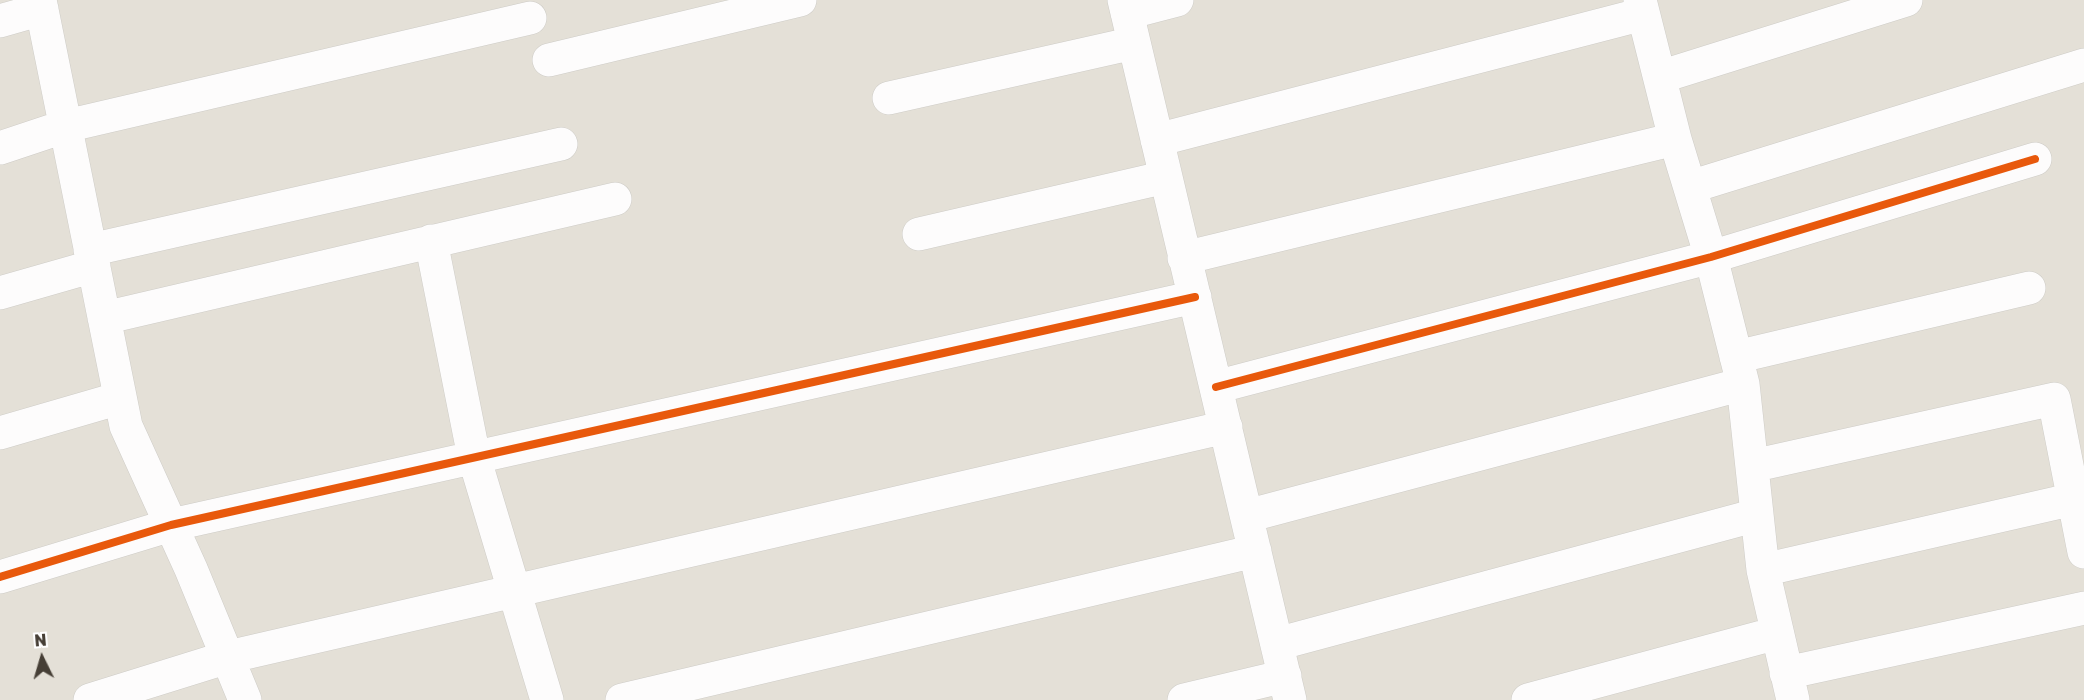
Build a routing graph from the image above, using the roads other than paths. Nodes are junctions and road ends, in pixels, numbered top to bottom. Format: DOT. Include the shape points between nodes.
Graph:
graph roads {
  1 [pos="800,0"];
  2 [pos="1177,0"];
  3 [pos="1906,0"];
  4 [pos="41,4"];
  5 [pos="1642,7"];
  6 [pos="530,18"];
  7 [pos="1128,18"];
  8 [pos="0,21"];
  9 [pos="549,60"];
  10 [pos="2084,65"];
  11 [pos="1660,77"];
  12 [pos="889,98"];
  13 [pos="66,126"];
  14 [pos="1675,139"];
  15 [pos="1157,140"];
  16 [pos="561,144"];
  17 [pos="0,148"];
  18 [pos="2035,159"];
  19 [pos="1166,177"];
  20 [pos="1690,187"];
  21 [pos="615,199"];
  22 [pos="919,234"];
  23 [pos="432,241"];
  24 [pos="92,258"];
  25 [pos="1184,258"];
  26 [pos="1711,258"];
  27 [pos="2029,288"];
  28 [pos="0,293"];
  29 [pos="1195,297"];
  30 [pos="104,318"];
  31 [pos="1739,371"];
  32 [pos="1216,387"];
  33 [pos="120,398"];
  34 [pos="1226,426"];
  35 [pos="0,434"];
  36 [pos="474,458"];
  37 [pos="1752,466"];
  38 [pos="2074,499"];
  39 [pos="1757,515"];
  40 [pos="1247,516"];
  41 [pos="171,525"];
  42 [pos="1255,551"];
  43 [pos="2084,552"];
  44 [pos="1763,570"];
  45 [pos="0,577"];
  46 [pos="514,591"];
  47 [pos="2084,608"];
  48 [pos="1777,633"];
  49 [pos="1277,644"];
  50 [pos="228,657"];
  51 [pos="1790,686"];
  52 [pos="1288,688"];
  53 [pos="90,700"];
  54 [pos="245,700"];
  55 [pos="547,700"];
  56 [pos="622,700"];
  57 [pos="1184,700"];
  58 [pos="1528,700"];
  1 -- 9 [label="street"];
  2 -- 7 [label="street"];
  3 -- 11 [label="street"];
  4 -- 8 [label="street"];
  4 -- 13 [label="street"];
  5 -- 11 [label="street"];
  5 -- 15 [label="street"];
  6 -- 13 [label="street"];
  7 -- 12 [label="street"];
  7 -- 15 [label="street"];
  10 -- 20 [label="street"];
  11 -- 14 [label="street"];
  13 -- 17 [label="street"];
  13 -- 24 [label="street"];
  14 -- 20 [label="street"];
  14 -- 25 [label="street"];
  15 -- 19 [label="street"];
  16 -- 24 [label="street"];
  18 -- 26 [label="street"];
  19 -- 22 [label="street"];
  19 -- 25 [label="street"];
  20 -- 26 [label="street"];
  21 -- 23 [label="street"];
  23 -- 30 [label="street"];
  23 -- 36 [label="street"];
  24 -- 28 [label="street"];
  24 -- 30 [label="street"];
  25 -- 29 [label="street"];
  26 -- 31 [label="street"];
  26 -- 32 [label="street"];
  27 -- 31 [label="street"];
  29 -- 32 [label="street"];
  29 -- 36 [label="street"];
  30 -- 33 [label="street"];
  31 -- 37 [label="street"];
  31 -- 40 [label="street"];
  32 -- 34 [label="street"];
  33 -- 35 [label="street"];
  33 -- 41 [label="street" via="126,426"];
  34 -- 40 [label="street"];
  34 -- 46 [label="street"];
  36 -- 41 [label="street"];
  36 -- 46 [label="street"];
  37 -- 38 [label="street" via="2054,399"];
  37 -- 39 [label="street"];
  38 -- 43 [label="street"];
  38 -- 44 [label="street"];
  39 -- 44 [label="street"];
  39 -- 49 [label="street"];
  40 -- 42 [label="street"];
  41 -- 45 [label="street"];
  41 -- 50 [label="street"];
  42 -- 49 [label="street"];
  42 -- 56 [label="street"];
  44 -- 48 [label="street"];
  46 -- 50 [label="street"];
  46 -- 55 [label="street"];
  47 -- 51 [label="street"];
  48 -- 51 [label="street"];
  48 -- 58 [label="street"];
  49 -- 52 [label="street"];
  50 -- 53 [label="street"];
  50 -- 54 [label="street"];
  52 -- 57 [label="street"];
}
